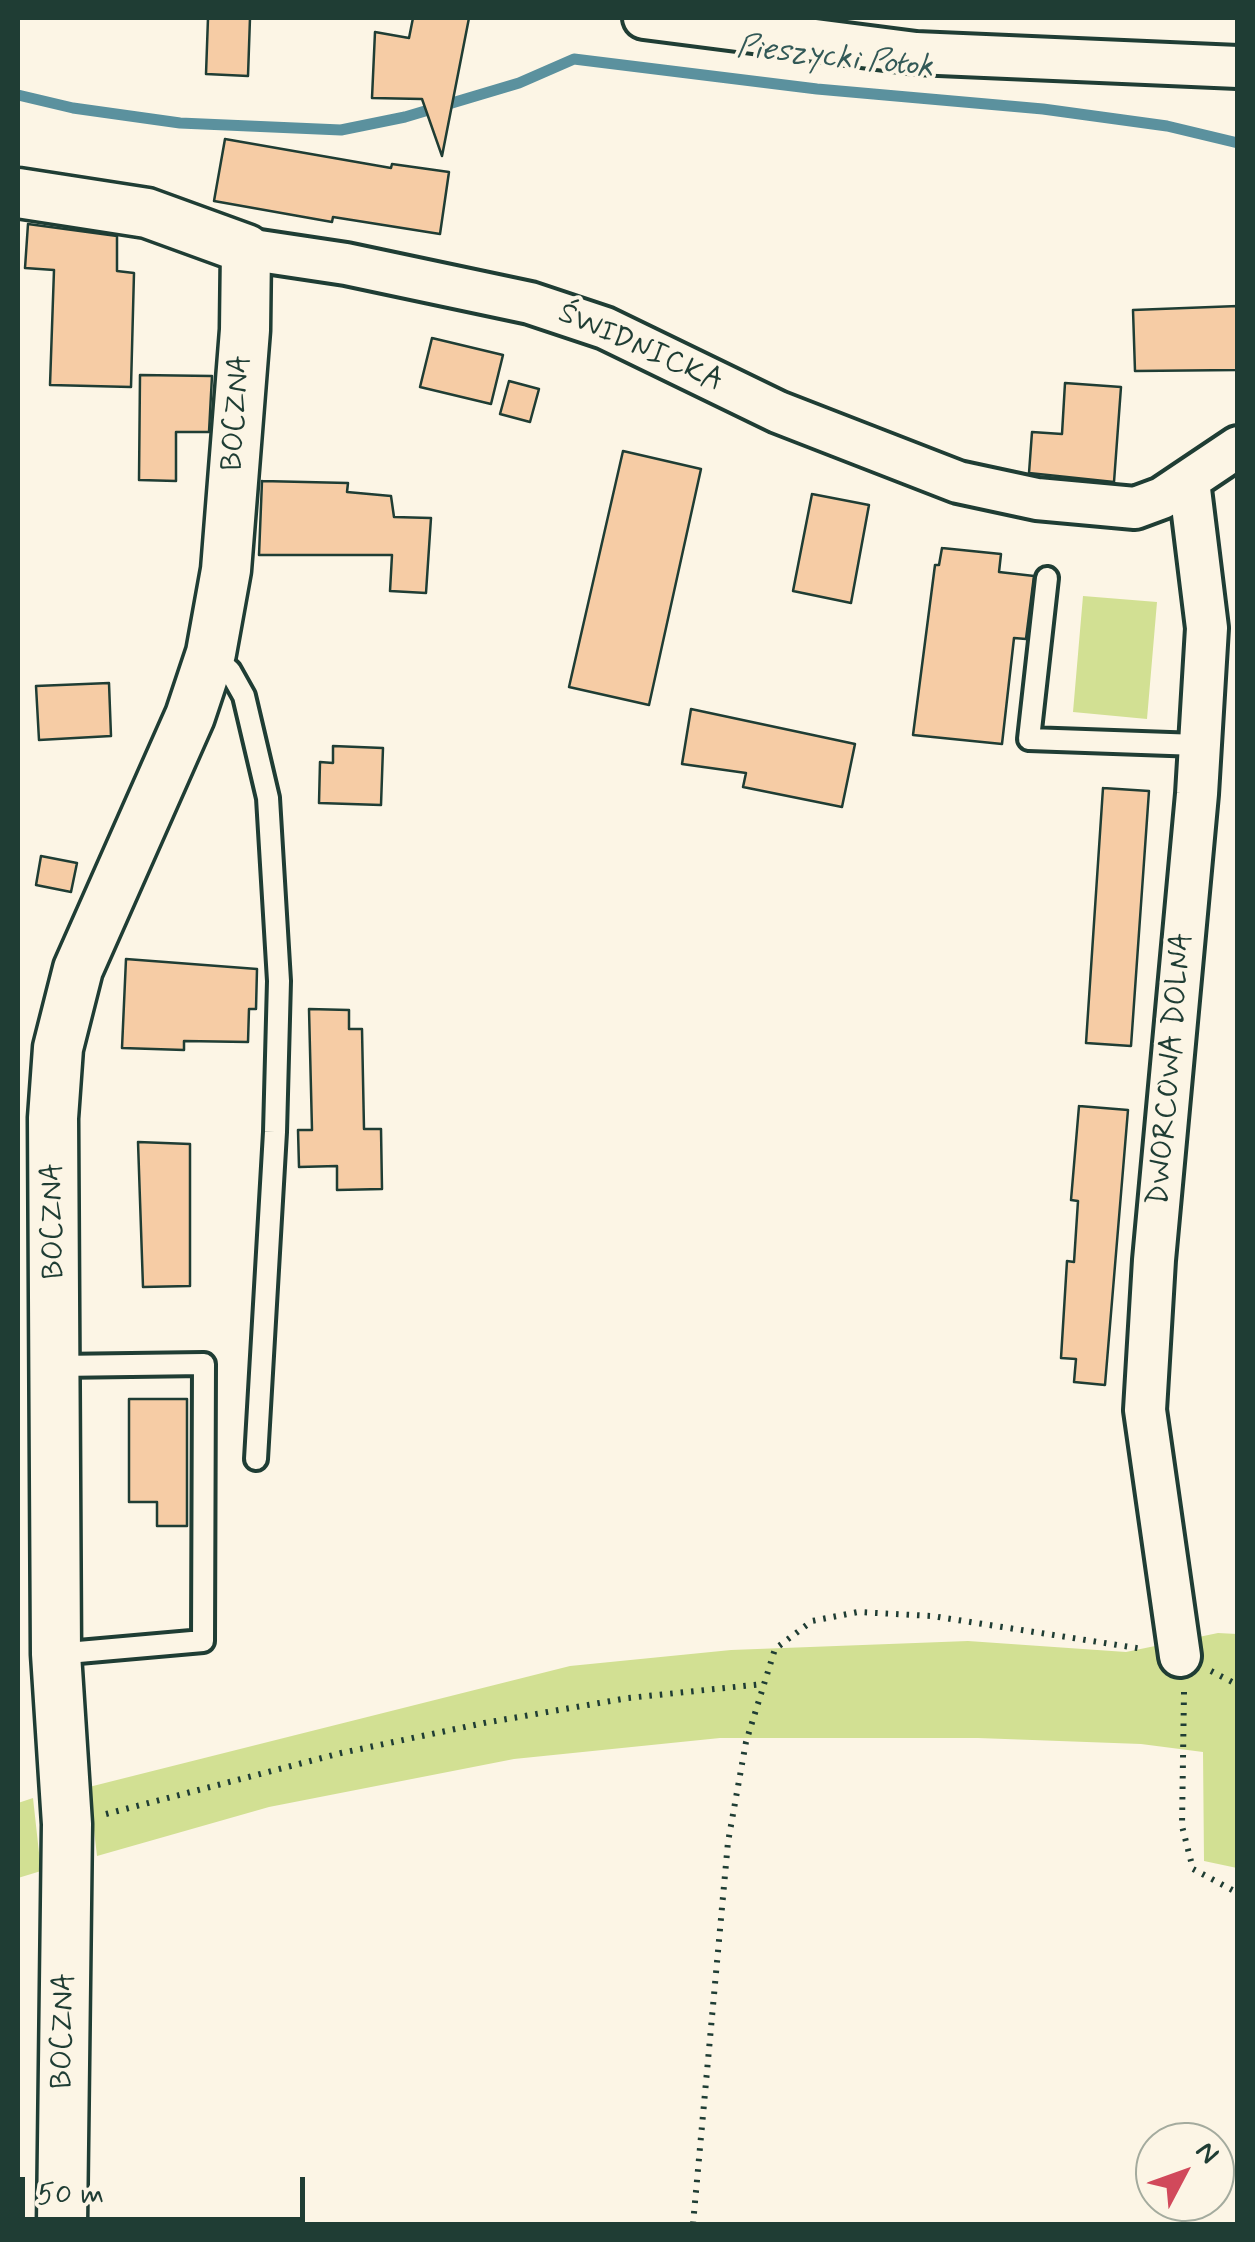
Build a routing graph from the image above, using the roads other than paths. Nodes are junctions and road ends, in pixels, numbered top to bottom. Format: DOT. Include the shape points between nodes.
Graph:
graph roads {
  1 [pos="644,18"];
  2 [pos="1238,66"];
  3 [pos="18,193"];
  4 [pos="246,249"];
  5 [pos="1238,447"];
  6 [pos="1189,481"];
  7 [pos="1047,578"];
  8 [pos="211,653"];
  9 [pos="1198,744"];
  10 [pos="58,1366"];
  11 [pos="256,1459"];
  12 [pos="56,1654"];
  13 [pos="1180,1656"];
  14 [pos="62,2224"];
  1 -- 2 [label="street" via="916,53"];
  3 -- 4 [label="street, ŚWIDNICKA" via="147,213"];
  4 -- 6 [label="street, ŚWIDNICKA" via="530,303 605,328 778,412 958,482 1136,508"];
  4 -- 8 [label="street, BOCZNA" via="226,570"];
  5 -- 6 [label="street, ŚWIDNICKA"];
  6 -- 9 [label="street, DWORCOWA DOLNA" via="1207,628"];
  7 -- 9 [label="lane" via="1029,739"];
  8 -- 10 [label="street, BOCZNA" via="190,716 78,969 58,1048"];
  8 -- 11 [label="lane" via="230,671 250,719 268,798 274,890 275,1132"];
  9 -- 13 [label="street, DWORCOWA DOLNA" via="1145,1410"];
  10 -- 12 [label="street, BOCZNA"];
  10 -- 12 [label="lane" via="204,1364 203,1621 202,1641"];
  12 -- 14 [label="street, BOCZNA" via="67,1824"];
}
